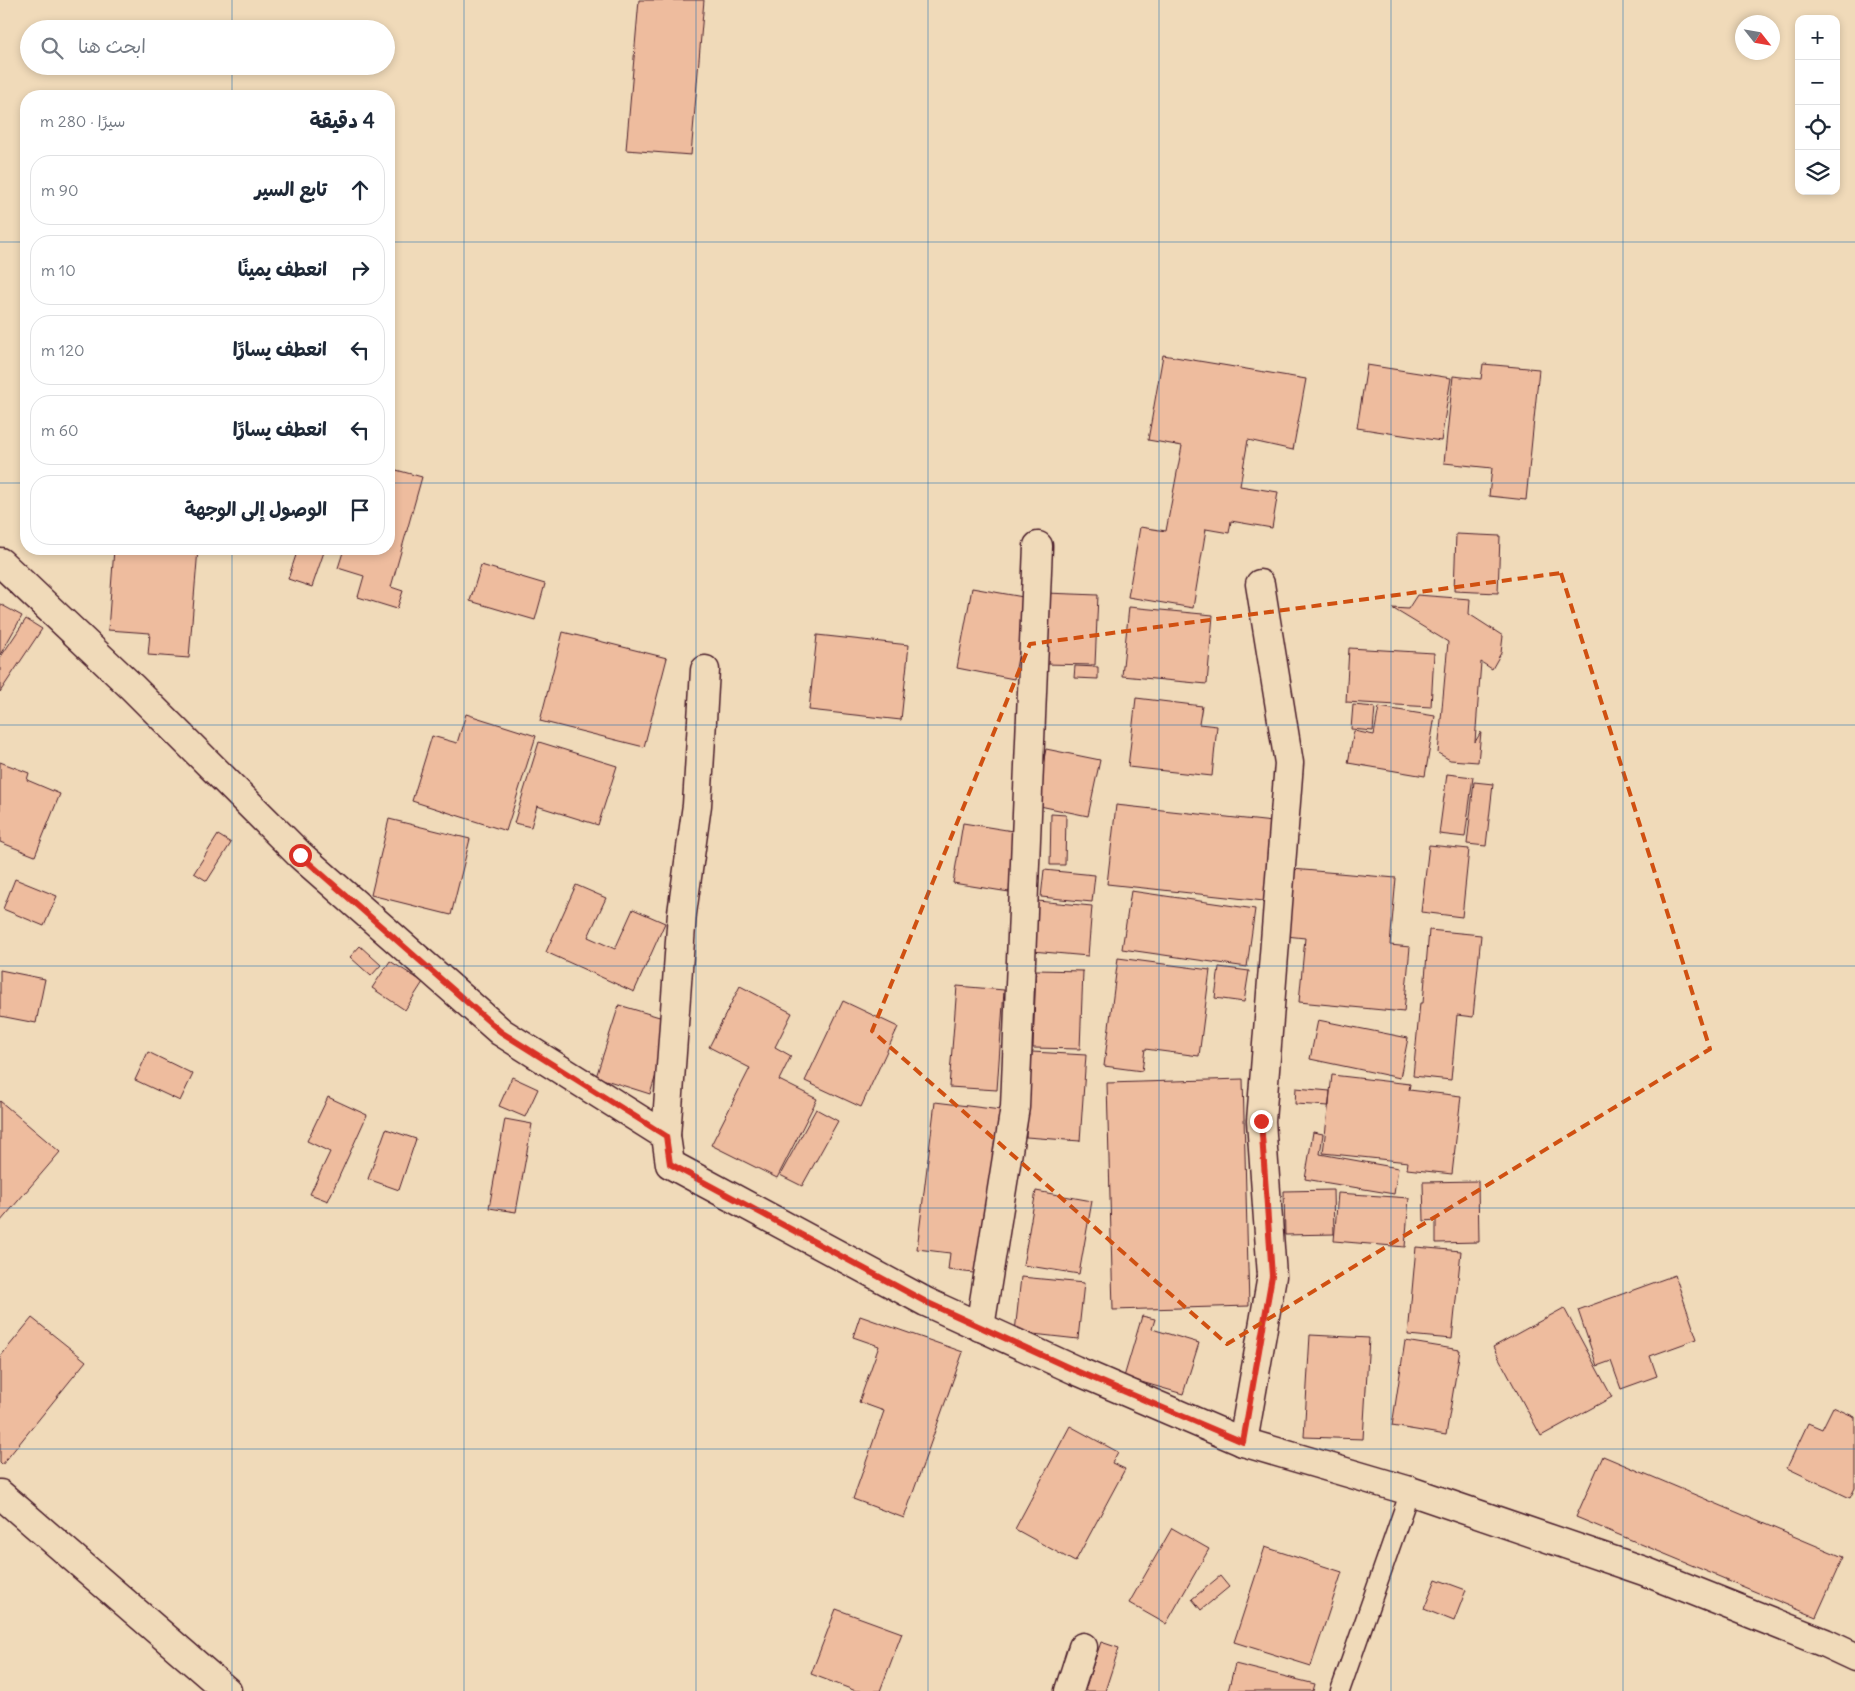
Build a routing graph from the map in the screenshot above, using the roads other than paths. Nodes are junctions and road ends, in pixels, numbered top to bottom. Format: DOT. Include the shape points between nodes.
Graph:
graph roads {
  1 [pos="1038,546"];
  2 [pos="0,562"];
  3 [pos="1260,584"];
  4 [pos="704,670"];
  5 [pos="666,1136"];
  6 [pos="980,1327"];
  7 [pos="1243,1442"];
  8 [pos="1410,1491"];
  9 [pos="0,1494"];
  10 [pos="1082,1647"];
  11 [pos="1855,1656"];
  12 [pos="227,1691"];
  13 [pos="1069,1691"];
  14 [pos="1340,1691"];
  1 -- 6 [label="street" via="1015,1107"];
  2 -- 5 [label="street" via="132,686 300,855 501,1032"];
  3 -- 7 [label="street" via="1289,763 1261,1121 1272,1276"];
  4 -- 5 [label="street" via="697,805 682,913"];
  5 -- 6 [label="street" via="670,1164 926,1302"];
  6 -- 7 [label="street"];
  7 -- 8 [label="street"];
  8 -- 11 [label="street" via="1644,1571"];
  8 -- 14 [label="lane"];
  9 -- 12 [label="street"];
  10 -- 13 [label="street"];
}
